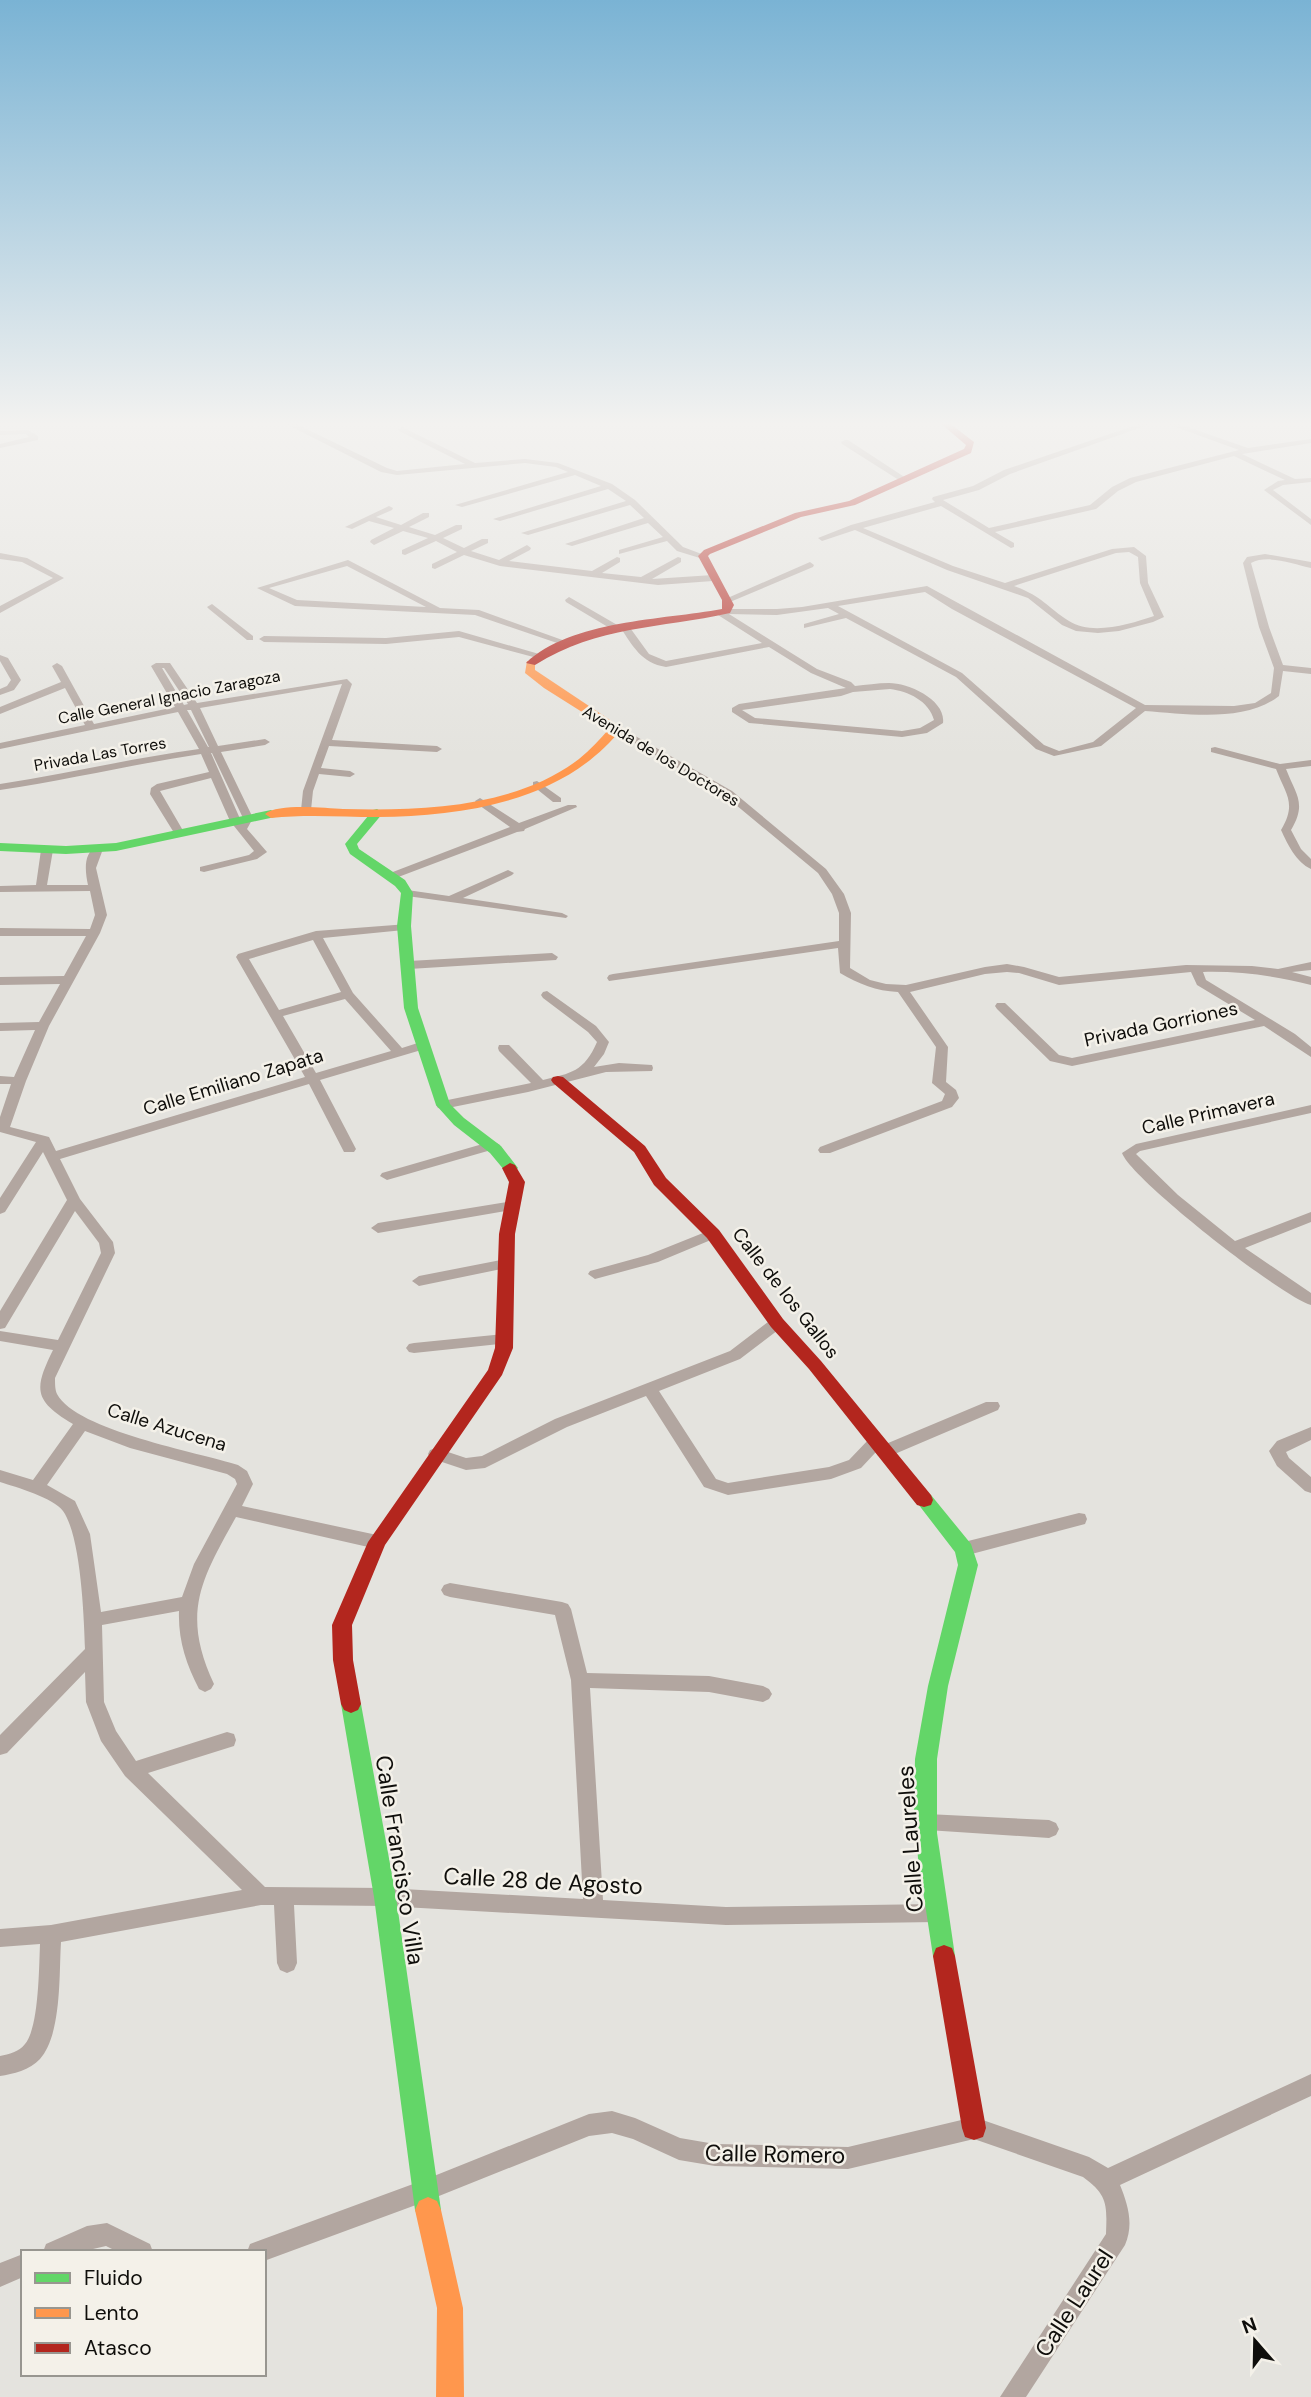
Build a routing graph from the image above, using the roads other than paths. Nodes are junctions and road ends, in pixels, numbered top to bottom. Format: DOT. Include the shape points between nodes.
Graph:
graph roads {
  1 [pos="389,534"];
  2 [pos="424,534"];
  3 [pos="445,534"];
  4 [pos="602,534"];
  5 [pos="665,534"];
  6 [pos="756,534"];
  7 [pos="834,534"];
  8 [pos="870,534"];
  9 [pos="992,534"];
  10 [pos="437,538"];
  11 [pos="669,538"];
  12 [pos="822,538"];
  13 [pos="485,541"];
  14 [pos="374,542"];
  15 [pos="569,544"];
  16 [pos="1012,545"];
  17 [pos="527,548"];
  18 [pos="405,552"];
  19 [pos="464,552"];
  20 [pos="0,556"];
  21 [pos="703,556"];
  22 [pos="567,557"];
  23 [pos="678,560"];
  24 [pos="500,563"];
  25 [pos="810,565"];
  26 [pos="1311,565"];
  27 [pos="435,566"];
  28 [pos="548,569"];
  29 [pos="594,574"];
  30 [pos="713,578"];
  31 [pos="643,580"];
  32 [pos="1002,587"];
  33 [pos="569,600"];
  34 [pos="830,605"];
  35 [pos="212,607"];
  36 [pos="725,608"];
  37 [pos="0,610"];
  38 [pos="442,612"];
  39 [pos="846,615"];
  40 [pos="807,626"];
  41 [pos="620,628"];
  42 [pos="563,642"];
  43 [pos="770,644"];
  44 [pos="541,656"];
  45 [pos="0,658"];
  46 [pos="57,666"];
  47 [pos="1279,668"];
  48 [pos="1311,671"];
  49 [pos="66,684"];
  50 [pos="852,689"];
  51 [pos="0,692"];
  52 [pos="194,706"];
  53 [pos="181,708"];
  54 [pos="1143,708"];
  55 [pos="0,711"];
  56 [pos="92,728"];
  57 [pos="616,728"];
  58 [pos="265,742"];
  59 [pos="328,743"];
  60 [pos="0,746"];
  61 [pos="437,749"];
  62 [pos="210,750"];
  63 [pos="1215,750"];
  64 [pos="1311,763"];
  65 [pos="1280,767"];
  66 [pos="317,771"];
  67 [pos="216,774"];
  68 [pos="350,774"];
  69 [pos="537,784"];
  70 [pos="0,787"];
  71 [pos="556,800"];
  72 [pos="480,801"];
  73 [pos="572,807"];
  74 [pos="306,810"];
  75 [pos="377,813"];
  76 [pos="242,822"];
  77 [pos="520,829"];
  78 [pos="180,834"];
  79 [pos="0,847"];
  80 [pos="97,849"];
  81 [pos="47,850"];
  82 [pos="1311,866"];
  83 [pos="204,869"];
  84 [pos="508,873"];
  85 [pos="389,877"];
  86 [pos="93,888"];
  87 [pos="0,889"];
  88 [pos="41,889"];
  89 [pos="407,893"];
  90 [pos="451,899"];
  91 [pos="562,916"];
  92 [pos="404,926"];
  93 [pos="0,932"];
  94 [pos="94,933"];
  95 [pos="316,935"];
  96 [pos="844,944"];
  97 [pos="552,957"];
  98 [pos="409,965"];
  99 [pos="1311,966"];
  100 [pos="1195,968"];
  101 [pos="1272,972"];
  102 [pos="613,978"];
  103 [pos="67,980"];
  104 [pos="0,981"];
  105 [pos="1311,981"];
  106 [pos="903,991"];
  107 [pos="348,994"];
  108 [pos="547,995"];
  109 [pos="1001,1006"];
  110 [pos="274,1015"];
  111 [pos="1266,1022"];
  112 [pos="43,1026"];
  113 [pos="0,1027"];
  114 [pos="424,1045"];
  115 [pos="504,1048"];
  116 [pos="398,1052"];
  117 [pos="1311,1054"];
  118 [pos="647,1068"];
  119 [pos="581,1074"];
  120 [pos="312,1078"];
  121 [pos="0,1080"];
  122 [pos="19,1080"];
  123 [pos="558,1080"];
  124 [pos="540,1085"];
  125 [pos="443,1105"];
  126 [pos="1311,1109"];
  127 [pos="1,1128"];
  128 [pos="44,1140"];
  129 [pos="493,1145"];
  130 [pos="349,1149"];
  131 [pos="825,1150"];
  132 [pos="54,1156"];
  133 [pos="387,1176"];
  134 [pos="74,1200"];
  135 [pos="513,1206"];
  136 [pos="0,1209"];
  137 [pos="1311,1217"];
  138 [pos="377,1228"];
  139 [pos="713,1234"];
  140 [pos="1232,1248"];
  141 [pos="506,1265"];
  142 [pos="595,1274"];
  143 [pos="419,1281"];
  144 [pos="1311,1300"];
  145 [pos="777,1323"];
  146 [pos="0,1324"];
  147 [pos="0,1336"];
  148 [pos="504,1339"];
  149 [pos="64,1346"];
  150 [pos="414,1349"];
  151 [pos="650,1390"];
  152 [pos="992,1406"];
  153 [pos="83,1422"];
  154 [pos="1311,1433"];
  155 [pos="880,1447"];
  156 [pos="436,1454"];
  157 [pos="0,1476"];
  158 [pos="37,1487"];
  159 [pos="1311,1487"];
  160 [pos="233,1510"];
  161 [pos="1079,1520"];
  162 [pos="377,1542"];
  163 [pos="964,1549"];
  164 [pos="450,1590"];
  165 [pos="187,1603"];
  166 [pos="93,1620"];
  167 [pos="94,1651"];
  168 [pos="580,1680"];
  169 [pos="205,1684"];
  170 [pos="763,1694"];
  171 [pos="227,1740"];
  172 [pos="1,1747"];
  173 [pos="132,1770"];
  174 [pos="927,1822"];
  175 [pos="1049,1829"];
  176 [pos="261,1896"];
  177 [pos="385,1897"];
  178 [pos="284,1898"];
  179 [pos="593,1907"];
  180 [pos="937,1913"];
  181 [pos="51,1934"];
  182 [pos="0,1938"];
  183 [pos="287,1963"];
  184 [pos="0,2066"];
  185 [pos="1311,2085"];
  186 [pos="974,2128"];
  187 [pos="1106,2180"];
  188 [pos="424,2191"];
  189 [pos="58,2250"];
  190 [pos="138,2250"];
  191 [pos="263,2250"];
  192 [pos="21,2266"];
  193 [pos="0,2275"];
  194 [pos="450,2397"];
  195 [pos="1012,2397"];
  1 -- 14 [label="street"];
  2 -- 10 [label="street"];
  3 -- 10 [label="street"];
  4 -- 15 [label="street"];
  5 -- 11 [label="street"];
  6 -- 21 [label="street"];
  7 -- 12 [label="street"];
  8 -- 32 [label="street"];
  9 -- 16 [label="street"];
  10 -- 18 [label="street"];
  10 -- 19 [label="street"];
  11 -- 21 [label="street" via="680,549"];
  11 -- 29 [label="street" via="619,556"];
  13 -- 19 [label="street"];
  17 -- 24 [label="street"];
  19 -- 24 [label="street"];
  19 -- 27 [label="street"];
  20 -- 37 [label="street" via="24,560 60,578"];
  21 -- 30 [label="street"];
  22 -- 28 [label="street"];
  23 -- 31 [label="street"];
  24 -- 28 [label="street"];
  25 -- 36 [label="street"];
  26 -- 47 [label="street" via="1270,557 1247,563"];
  28 -- 29 [label="street"];
  29 -- 31 [label="street"];
  30 -- 31 [label="street"];
  30 -- 36 [label="street"];
  32 -- 32 [label="street" via="1041,601 1075,628 1103,629 1159,617 1144,583 1142,556 1131,550"];
  33 -- 41 [label="street"];
  34 -- 36 [label="street" via="769,614"];
  34 -- 39 [label="street"];
  34 -- 54 [label="street" via="927,589"];
  35 -- 44 [label="street" via="251,643 264,639 386,641 459,634"];
  36 -- 41 [label="street"];
  36 -- 43 [label="street"];
  38 -- 38 [label="street" via="348,563 261,588 295,603"];
  38 -- 42 [label="street" via="476,612"];
  39 -- 40 [label="street"];
  39 -- 54 [label="street" via="959,675 1040,747 1058,754 1097,744"];
  41 -- 42 [label="street"];
  41 -- 43 [label="street" via="653,663"];
  42 -- 44 [label="street"];
  43 -- 50 [label="street"];
  44 -- 57 [label="street, Avenida de los Doctores" via="529,664 529,671"];
  45 -- 51 [label="street" via="16,680"];
  46 -- 49 [label="street"];
  47 -- 48 [label="street"];
  47 -- 54 [label="street" via="1276,694 1258,705"];
  49 -- 55 [label="street"];
  49 -- 56 [label="street"];
  50 -- 50 [label="street" via="900,686 929,704 939,721 923,731 902,734 765,722 736,710"];
  52 -- 53 [label="street, Calle General Ignacio Zaragoza"];
  52 -- 53 [label="street" via="167,665 156,666"];
  52 -- 59 [label="street, Calle General Ignacio Zaragoza" via="344,681 347,684"];
  52 -- 62 [label="street"];
  53 -- 56 [label="street, Calle General Ignacio Zaragoza"];
  53 -- 62 [label="street"];
  56 -- 60 [label="street, Calle General Ignacio Zaragoza"];
  57 -- 69 [label="street" via="574,768"];
  57 -- 96 [label="street, Avenida de los Doctores" via="728,793 809,859 838,894 845,913"];
  58 -- 62 [label="street, Privada Las Torres"];
  59 -- 61 [label="street"];
  59 -- 66 [label="street"];
  62 -- 67 [label="street"];
  62 -- 70 [label="street, Privada Las Torres"];
  62 -- 76 [label="street"];
  63 -- 65 [label="street"];
  64 -- 65 [label="street"];
  65 -- 82 [label="street" via="1297,804 1297,813 1286,830 1288,838"];
  66 -- 68 [label="street"];
  66 -- 74 [label="street"];
  67 -- 76 [label="street"];
  67 -- 78 [label="street" via="155,790"];
  69 -- 71 [label="street"];
  69 -- 72 [label="street"];
  72 -- 75 [label="street"];
  72 -- 77 [label="street"];
  73 -- 77 [label="street"];
  74 -- 75 [label="street"];
  74 -- 76 [label="street"];
  75 -- 85 [label="street" via="351,844"];
  76 -- 78 [label="street"];
  76 -- 83 [label="street" via="261,852"];
  77 -- 85 [label="street"];
  78 -- 80 [label="street"];
  79 -- 81 [label="street"];
  80 -- 81 [label="street"];
  80 -- 86 [label="street" via="90,868"];
  81 -- 88 [label="street"];
  84 -- 90 [label="street"];
  85 -- 89 [label="street"];
  86 -- 88 [label="street"];
  86 -- 94 [label="street" via="101,915"];
  87 -- 88 [label="street"];
  89 -- 90 [label="street"];
  89 -- 92 [label="street"];
  90 -- 91 [label="street"];
  92 -- 95 [label="street"];
  92 -- 98 [label="street"];
  93 -- 94 [label="street"];
  94 -- 103 [label="street"];
  95 -- 107 [label="street"];
  95 -- 110 [label="street" via="242,957"];
  96 -- 102 [label="street"];
  96 -- 106 [label="street, Avenida de los Doctores" via="844,970 855,978"];
  97 -- 98 [label="street"];
  98 -- 114 [label="street" via="411,1008"];
  99 -- 101 [label="street"];
  100 -- 101 [label="street, Avenida de los Doctores"];
  100 -- 106 [label="street, Avenida de los Doctores" via="1059,981 999,968"];
  100 -- 111 [label="street" via="1200,982"];
  101 -- 105 [label="street"];
  103 -- 104 [label="street"];
  103 -- 112 [label="street"];
  106 -- 131 [label="street" via="938,1039 942,1048 939,1083 952,1098 947,1104"];
  107 -- 110 [label="street"];
  107 -- 116 [label="street"];
  108 -- 119 [label="street" via="603,1042"];
  109 -- 111 [label="street, Privada Gorriones" via="1055,1058 1072,1062"];
  110 -- 120 [label="street"];
  111 -- 117 [label="street"];
  112 -- 113 [label="street"];
  112 -- 122 [label="street"];
  114 -- 116 [label="street, Calle Emiliano Zapata"];
  114 -- 125 [label="street"];
  115 -- 124 [label="street"];
  116 -- 120 [label="street, Calle Emiliano Zapata"];
  118 -- 119 [label="street" via="608,1066"];
  119 -- 123 [label="street"];
  120 -- 130 [label="street"];
  120 -- 132 [label="street, Calle Emiliano Zapata"];
  121 -- 122 [label="street"];
  122 -- 127 [label="street"];
  123 -- 124 [label="street"];
  123 -- 139 [label="street, Calle de los Gallos" via="640,1149 660,1181"];
  124 -- 125 [label="street"];
  125 -- 129 [label="street" via="451,1117"];
  126 -- 140 [label="street, Calle Primavera" via="1129,1153 1175,1203"];
  127 -- 128 [label="street"];
  128 -- 132 [label="street"];
  128 -- 136 [label="street"];
  129 -- 133 [label="street"];
  129 -- 135 [label="street" via="517,1182"];
  132 -- 134 [label="street"];
  134 -- 146 [label="street"];
  134 -- 149 [label="street" via="106,1242 108,1252"];
  135 -- 138 [label="street"];
  135 -- 141 [label="street" via="506,1234"];
  137 -- 140 [label="street"];
  139 -- 142 [label="street" via="653,1259"];
  139 -- 145 [label="street, Calle de los Gallos"];
  140 -- 144 [label="street"];
  141 -- 143 [label="street"];
  141 -- 148 [label="street"];
  145 -- 151 [label="street" via="735,1355"];
  145 -- 155 [label="street, Calle de los Gallos"];
  147 -- 149 [label="street"];
  148 -- 150 [label="street"];
  148 -- 156 [label="street, Calle Francisco Villa" via="496,1371"];
  149 -- 153 [label="street" via="47,1378 49,1395 59,1408"];
  151 -- 155 [label="street" via="710,1483 728,1489 831,1473"];
  151 -- 156 [label="street" via="561,1423 485,1462 467,1464"];
  152 -- 155 [label="street"];
  153 -- 158 [label="street"];
  153 -- 160 [label="street, Calle Azucena" via="125,1439 232,1469 245,1484"];
  154 -- 159 [label="street" via="1277,1451"];
  155 -- 163 [label="street, Calle de los Gallos"];
  156 -- 162 [label="street, Calle Francisco Villa"];
  157 -- 158 [label="street"];
  158 -- 166 [label="street" via="69,1505 82,1534"];
  160 -- 162 [label="street"];
  160 -- 165 [label="street, Calle Azucena"];
  161 -- 163 [label="street"];
  162 -- 177 [label="street, Calle Francisco Villa" via="342,1625 342,1660"];
  163 -- 174 [label="street, Calle Laureles" via="968,1565 926,1759"];
  164 -- 168 [label="street" via="562,1609"];
  165 -- 166 [label="street"];
  165 -- 169 [label="street, Calle Azucena" via="190,1647"];
  166 -- 167 [label="street"];
  167 -- 172 [label="street"];
  167 -- 173 [label="street" via="95,1702 108,1735"];
  168 -- 170 [label="street" via="709,1684"];
  168 -- 179 [label="street"];
  171 -- 173 [label="street"];
  173 -- 176 [label="street"];
  174 -- 175 [label="street"];
  174 -- 180 [label="street, Calle Laureles"];
  176 -- 178 [label="street, Calle 28 de Agosto"];
  176 -- 181 [label="street, Calle 28 de Agosto"];
  177 -- 178 [label="street, Calle 28 de Agosto"];
  177 -- 179 [label="street, Calle 28 de Agosto"];
  177 -- 188 [label="street, Calle Francisco Villa"];
  178 -- 183 [label="street"];
  179 -- 180 [label="street, Calle 28 de Agosto" via="726,1916"];
  180 -- 186 [label="street, Calle Laureles"];
  181 -- 182 [label="street, Calle 28 de Agosto"];
  181 -- 184 [label="street" via="43,2034 34,2051 15,2064"];
  185 -- 187 [label="street"];
  186 -- 187 [label="street" via="1088,2168"];
  186 -- 188 [label="street, Calle Romero" via="848,2158 679,2150 612,2122 589,2125"];
  187 -- 195 [label="street, Calle Laurel" via="1118,2208 1117,2237"];
  188 -- 191 [label="street, Calle Romero"];
  188 -- 194 [label="street, Calle Francisco Villa" via="450,2308"];
  189 -- 190 [label="street" via="107,2234"];
  192 -- 193 [label="street"];
}
